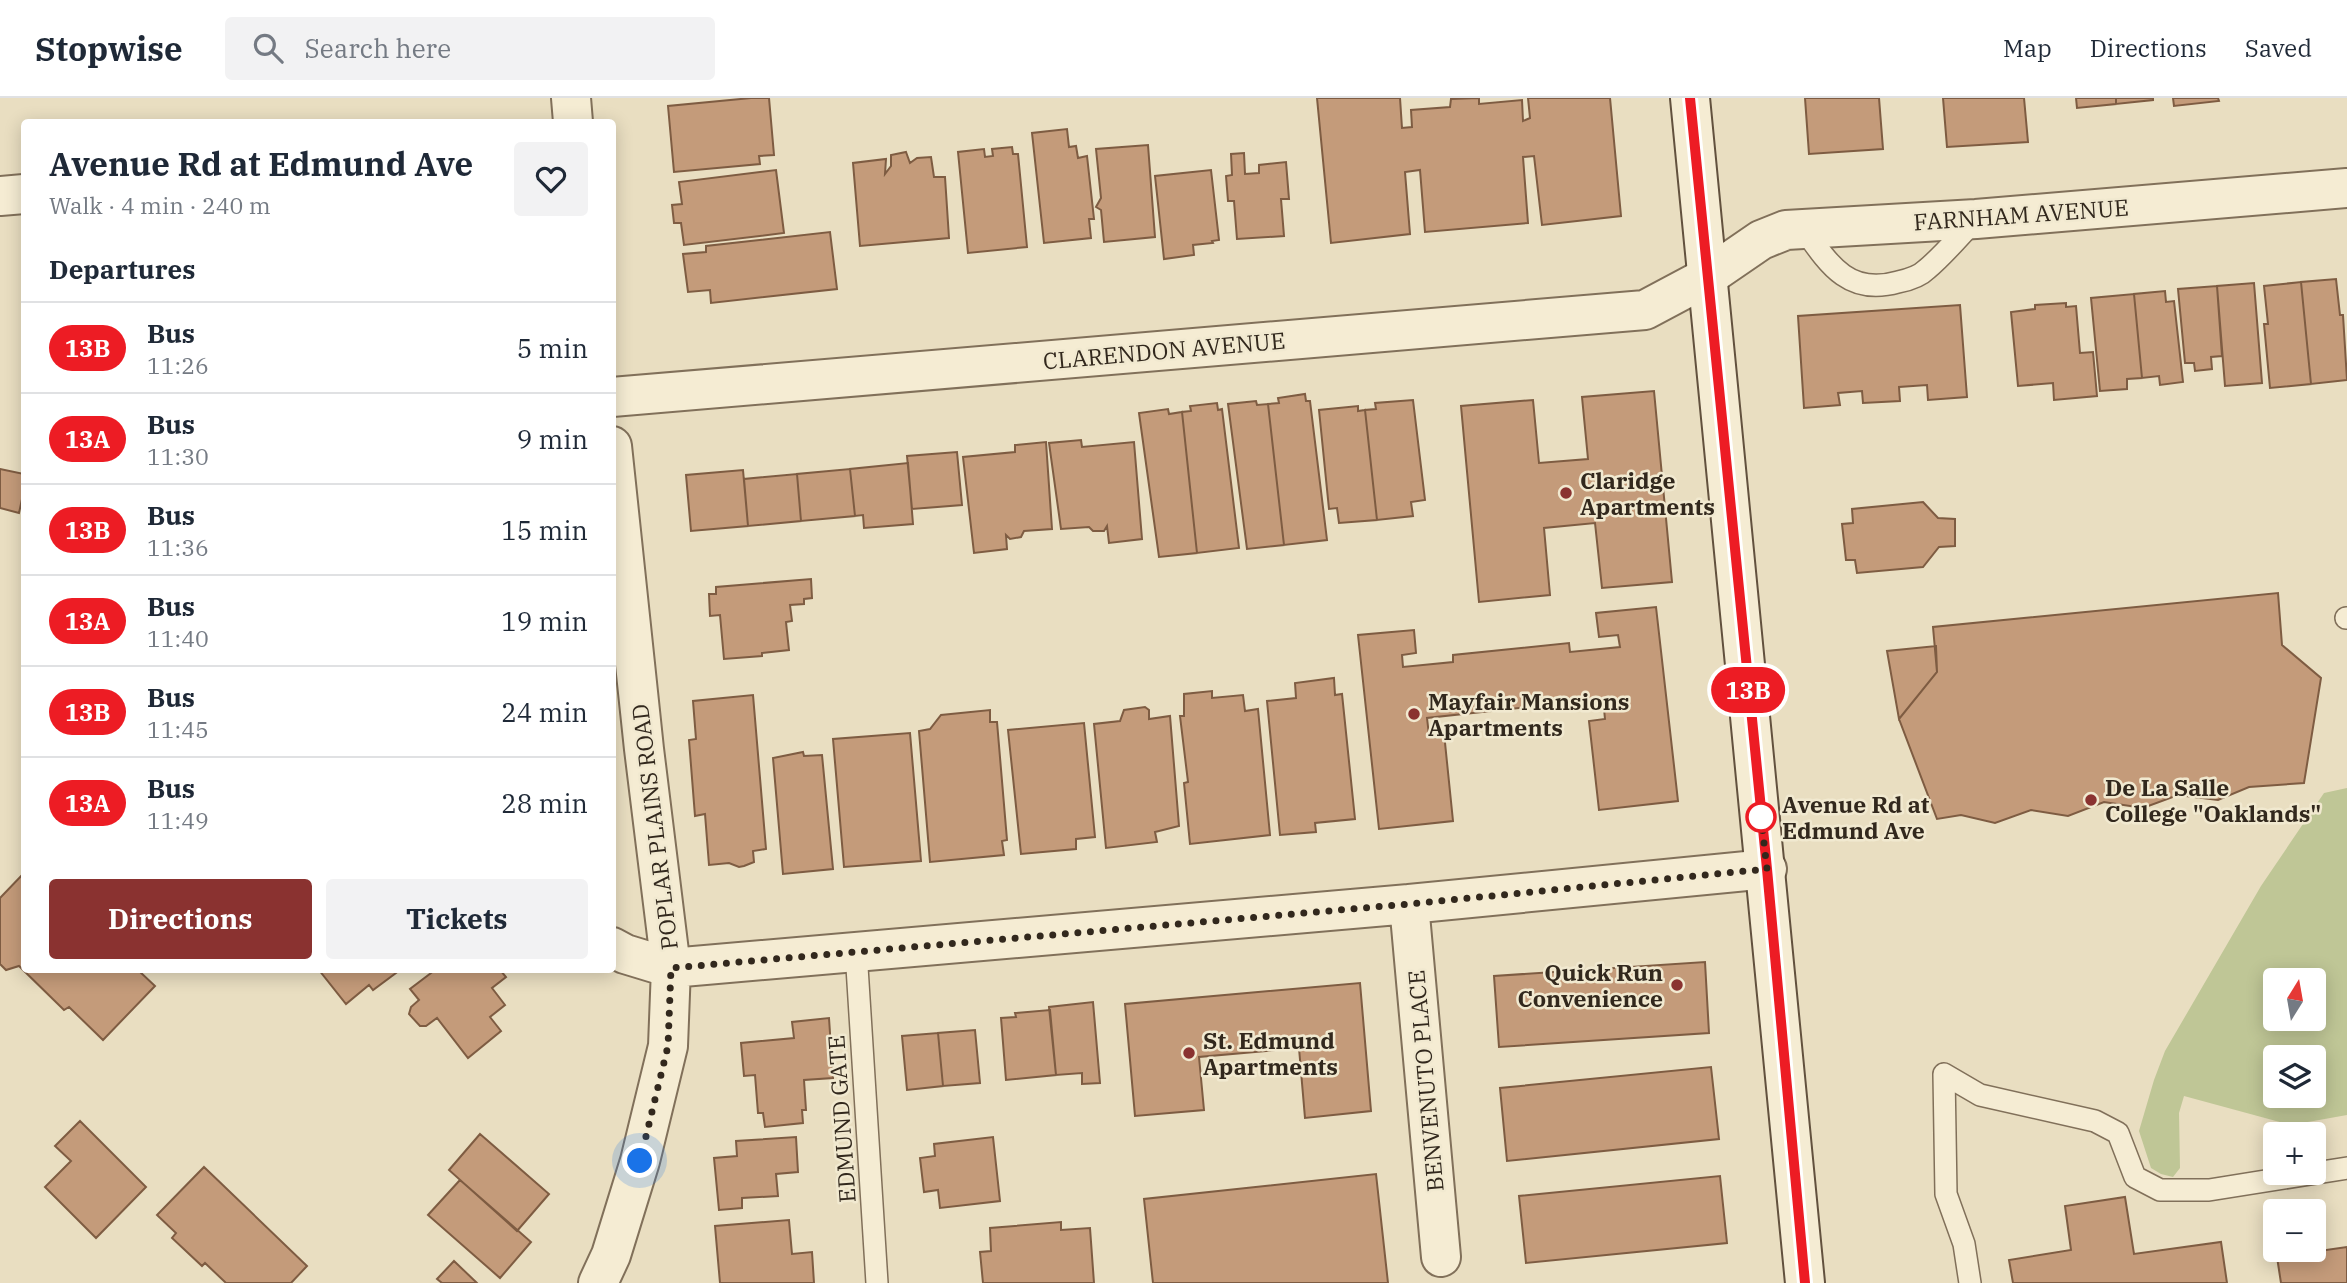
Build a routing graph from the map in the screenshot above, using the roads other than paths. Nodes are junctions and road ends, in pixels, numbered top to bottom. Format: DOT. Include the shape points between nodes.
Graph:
graph roads {
  1 [pos="571,98"];
  2 [pos="1690,98"];
  3 [pos="573,119"];
  4 [pos="2347,188"];
  5 [pos="21,194"];
  6 [pos="0,196"];
  7 [pos="1976,219"];
  8 [pos="1804,229"];
  9 [pos="1707,277"];
  10 [pos="616,397"];
  11 [pos="616,484"];
  12 [pos="1767,869"];
  13 [pos="1409,904"];
  14 [pos="616,949"];
  15 [pos="856,951"];
  16 [pos="671,968"];
  17 [pos="2347,1168"];
  18 [pos="1441,1257"];
  19 [pos="598,1283"];
  20 [pos="877,1283"];
  21 [pos="1805,1283"];
  22 [pos="1970,1283"];
  1 -- 3 [label="street"];
  2 -- 9 [label="street"];
  4 -- 7 [label="street, FARNHAM AVENUE"];
  5 -- 6 [label="street"];
  7 -- 8 [label="street, FARNHAM AVENUE"];
  7 -- 8 [label="lane" via="1926,271 1881,287 1850,281 1825,259"];
  8 -- 9 [label="street, FARNHAM AVENUE" via="1761,240"];
  9 -- 10 [label="street, CLARENDON AVENUE" via="1645,310 1631,312"];
  9 -- 12 [label="street"];
  11 -- 16 [label="street, POPLAR PLAINS ROAD"];
  12 -- 13 [label="street"];
  12 -- 21 [label="street"];
  13 -- 15 [label="street"];
  13 -- 18 [label="street, BENVENUTO PLACE"];
  14 -- 16 [label="street"];
  15 -- 16 [label="street"];
  15 -- 20 [label="lane, EDMUND GATE"];
  16 -- 19 [label="street, POPLAR PLAINS ROAD" via="668,1046 640,1161"];
  17 -- 22 [label="lane" via="2209,1190 2160,1190 2135,1177 2118,1133 2095,1121 1980,1095 1944,1074 1946,1194 1964,1244"];
}
